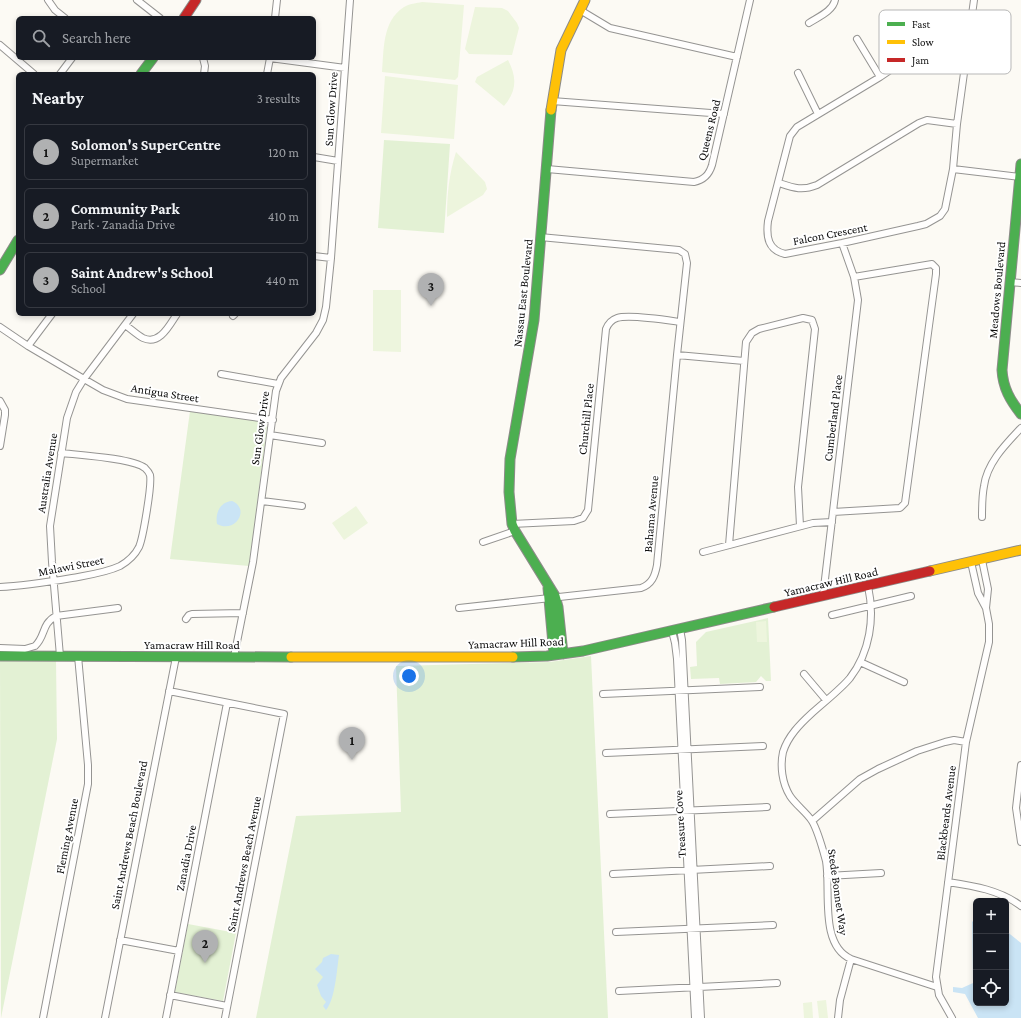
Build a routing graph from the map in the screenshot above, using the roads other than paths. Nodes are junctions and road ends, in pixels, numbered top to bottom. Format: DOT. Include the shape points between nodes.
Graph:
graph roads {
  1 [pos="48,0"];
  2 [pos="137,0"];
  3 [pos="196,0"];
  4 [pos="277,0"];
  5 [pos="350,0"];
  6 [pos="585,0"];
  7 [pos="750,0"];
  8 [pos="835,0"];
  9 [pos="974,0"];
  10 [pos="580,10"];
  11 [pos="972,10"];
  12 [pos="62,16"];
  13 [pos="157,16"];
  14 [pos="185,16"];
  15 [pos="275,16"];
  16 [pos="809,23"];
  17 [pos="857,39"];
  18 [pos="0,45"];
  19 [pos="737,57"];
  20 [pos="16,59"];
  21 [pos="18,60"];
  22 [pos="70,60"];
  23 [pos="152,60"];
  24 [pos="204,60"];
  25 [pos="270,60"];
  26 [pos="285,60"];
  27 [pos="345,68"];
  28 [pos="32,72"];
  29 [pos="62,72"];
  30 [pos="143,72"];
  31 [pos="204,72"];
  32 [pos="267,72"];
  33 [pos="798,72"];
  34 [pos="884,74"];
  35 [pos="964,74"];
  36 [pos="880,77"];
  37 [pos="552,102"];
  38 [pos="724,114"];
  39 [pos="818,114"];
  40 [pos="958,124"];
  41 [pos="316,157"];
  42 [pos="338,161"];
  43 [pos="1021,164"];
  44 [pos="547,169"];
  45 [pos="953,169"];
  46 [pos="1020,177"];
  47 [pos="778,183"];
  48 [pos="540,237"];
  49 [pos="16,243"];
  50 [pos="842,243"];
  51 [pos="316,256"];
  52 [pos="331,258"];
  53 [pos="0,270"];
  54 [pos="854,277"];
  55 [pos="1010,282"];
  56 [pos="1021,283"];
  57 [pos="50,316"];
  58 [pos="132,316"];
  59 [pos="176,316"];
  60 [pos="680,322"];
  61 [pos="125,325"];
  62 [pos="0,327"];
  63 [pos="28,346"];
  64 [pos="677,354"];
  65 [pos="744,361"];
  66 [pos="221,374"];
  67 [pos="84,379"];
  68 [pos="278,384"];
  69 [pos="0,401"];
  70 [pos="1021,414"];
  71 [pos="272,420"];
  72 [pos="1021,428"];
  73 [pos="270,435"];
  74 [pos="322,443"];
  75 [pos="0,446"];
  76 [pos="61,453"];
  77 [pos="262,500"];
  78 [pos="302,506"];
  79 [pos="833,512"];
  80 [pos="982,517"];
  81 [pos="832,522"];
  82 [pos="800,526"];
  83 [pos="514,528"];
  84 [pos="483,542"];
  85 [pos="729,545"];
  86 [pos="1021,550"];
  87 [pos="703,552"];
  88 [pos="982,560"];
  89 [pos="971,562"];
  90 [pos="54,581"];
  91 [pos="868,586"];
  92 [pos="0,587"];
  93 [pos="823,596"];
  94 [pos="911,596"];
  95 [pos="552,597"];
  96 [pos="871,605"];
  97 [pos="118,608"];
  98 [pos="459,608"];
  99 [pos="986,608"];
  100 [pos="243,613"];
  101 [pos="832,615"];
  102 [pos="56,616"];
  103 [pos="186,619"];
  104 [pos="676,630"];
  105 [pos="0,648"];
  106 [pos="559,655"];
  107 [pos="0,656"];
  108 [pos="60,656"];
  109 [pos="78,656"];
  110 [pos="176,657"];
  111 [pos="234,657"];
  112 [pos="860,662"];
  113 [pos="804,674"];
  114 [pos="904,682"];
  115 [pos="760,687"];
  116 [pos="169,691"];
  117 [pos="682,691"];
  118 [pos="603,694"];
  119 [pos="826,700"];
  120 [pos="228,702"];
  121 [pos="966,742"];
  122 [pos="763,746"];
  123 [pos="685,750"];
  124 [pos="606,753"];
  125 [pos="1021,764"];
  126 [pos="766,807"];
  127 [pos="1019,808"];
  128 [pos="688,811"];
  129 [pos="610,814"];
  130 [pos="812,821"];
  131 [pos="1021,842"];
  132 [pos="770,866"];
  133 [pos="691,870"];
  134 [pos="881,873"];
  135 [pos="612,874"];
  136 [pos="827,876"];
  137 [pos="948,882"];
  138 [pos="1021,906"];
  139 [pos="772,925"];
  140 [pos="694,929"];
  141 [pos="616,932"];
  142 [pos="120,940"];
  143 [pos="179,951"];
  144 [pos="851,959"];
  145 [pos="778,983"];
  146 [pos="697,987"];
  147 [pos="937,987"];
  148 [pos="619,991"];
  149 [pos="170,995"];
  150 [pos="227,1006"];
  151 [pos="43,1018"];
  152 [pos="105,1018"];
  153 [pos="166,1018"];
  154 [pos="225,1018"];
  155 [pos="695,1018"];
  156 [pos="701,1018"];
  157 [pos="838,1018"];
  158 [pos="952,1018"];
  1 -- 12 [label="street"];
  2 -- 13 [label="street"];
  3 -- 14 [label="main road"];
  4 -- 15 [label="street"];
  5 -- 27 [label="street, Sun Glow Drive"];
  6 -- 10 [label="main road, Nassau East Boulevard"];
  7 -- 19 [label="street, Queens Road"];
  8 -- 16 [label="street" via="829,10"];
  9 -- 11 [label="street, Falcon Crescent"];
  10 -- 19 [label="street" via="610,28"];
  10 -- 37 [label="main road, Nassau East Boulevard" via="561,50"];
  17 -- 36 [label="street"];
  18 -- 20 [label="street"];
  19 -- 38 [label="street, Queens Road"];
  21 -- 28 [label="street"];
  22 -- 29 [label="street"];
  23 -- 30 [label="main road"];
  24 -- 31 [label="street"];
  25 -- 32 [label="street"];
  26 -- 27 [label="street"];
  27 -- 42 [label="street, Sun Glow Drive"];
  33 -- 39 [label="street"];
  34 -- 36 [label="street, Falcon Crescent"];
  35 -- 40 [label="street, Falcon Crescent"];
  36 -- 39 [label="street, Falcon Crescent"];
  37 -- 38 [label="street"];
  37 -- 44 [label="main road, Nassau East Boulevard"];
  38 -- 44 [label="street, Queens Road" via="710,170 700,181"];
  39 -- 47 [label="street, Falcon Crescent" via="797,127 790,136"];
  40 -- 45 [label="street, Falcon Crescent"];
  40 -- 47 [label="street" via="927,120 919,123 808,189"];
  41 -- 42 [label="street"];
  42 -- 52 [label="street, Sun Glow Drive"];
  43 -- 46 [label="main road, Meadows Boulevard"];
  44 -- 48 [label="main road, Nassau East Boulevard"];
  45 -- 46 [label="street"];
  45 -- 50 [label="street, Falcon Crescent" via="945,208 935,220"];
  46 -- 55 [label="main road, Meadows Boulevard"];
  47 -- 50 [label="street, Falcon Crescent" via="767,228 769,242 773,248 785,254"];
  48 -- 60 [label="street, Bahama Avenue" via="679,250 685,254 687,263"];
  48 -- 83 [label="main road, Nassau East Boulevard" via="534,320 510,459 509,492"];
  49 -- 53 [label="main road" via="4,258"];
  50 -- 54 [label="street, Cumberland Place"];
  51 -- 52 [label="street"];
  52 -- 68 [label="street, Sun Glow Drive" via="323,320"];
  54 -- 79 [label="street, Cumberland Place" via="858,300"];
  54 -- 79 [label="street" via="932,264 936,268 905,503 900,508"];
  55 -- 56 [label="street"];
  55 -- 70 [label="main road, Meadows Boulevard" via="1002,376 1007,395"];
  57 -- 63 [label="street"];
  58 -- 61 [label="street, Australia Avenue"];
  59 -- 61 [label="street" via="161,336 153,340 143,338"];
  60 -- 64 [label="street, Bahama Avenue"];
  60 -- 83 [label="street, Churchill Place" via="630,317 616,318 608,325 588,510 583,518 574,521"];
  61 -- 67 [label="street, Australia Avenue"];
  62 -- 63 [label="street, Antigua Street"];
  63 -- 67 [label="street, Antigua Street"];
  64 -- 65 [label="street"];
  64 -- 95 [label="street, Bahama Avenue" via="657,565 653,579 641,588"];
  65 -- 82 [label="street" via="746,342 752,333 803,318 812,320 814,329 798,487"];
  65 -- 85 [label="street"];
  66 -- 68 [label="street"];
  67 -- 71 [label="street, Antigua Street" via="127,399"];
  67 -- 76 [label="street, Australia Avenue" via="76,392 67,418"];
  68 -- 71 [label="street, Sun Glow Drive"];
  69 -- 75 [label="street" via="5,410"];
  71 -- 73 [label="street, Sun Glow Drive"];
  72 -- 80 [label="street" via="988,471 984,485"];
  73 -- 74 [label="street"];
  73 -- 77 [label="street, Sun Glow Drive"];
  76 -- 90 [label="street, Australia Avenue" via="50,526"];
  76 -- 90 [label="street, Malawi Street" via="107,458 139,465 147,469 150,479 142,539 131,557 113,569"];
  77 -- 78 [label="street"];
  77 -- 100 [label="street, Sun Glow Drive"];
  79 -- 81 [label="street, Cumberland Place"];
  81 -- 82 [label="street"];
  81 -- 93 [label="street, Cumberland Place"];
  82 -- 85 [label="street"];
  83 -- 84 [label="street, Churchill Place"];
  83 -- 95 [label="main road, Nassau East Boulevard"];
  85 -- 87 [label="street"];
  86 -- 88 [label="main road, Yamacraw Hill Road"];
  88 -- 89 [label="main road, Yamacraw Hill Road"];
  88 -- 99 [label="street, Blackbeards Avenue" via="988,589"];
  89 -- 91 [label="main road, Yamacraw Hill Road"];
  89 -- 99 [label="street, Blackbeards Avenue" via="978,593"];
  90 -- 92 [label="street, Malawi Street"];
  90 -- 102 [label="street, Australia Avenue"];
  91 -- 93 [label="main road, Yamacraw Hill Road"];
  91 -- 96 [label="street, Stede Bonnet Way"];
  93 -- 104 [label="main road, Yamacraw Hill Road"];
  94 -- 96 [label="street"];
  95 -- 98 [label="street, Bahama Avenue"];
  95 -- 106 [label="main road, Nassau East Boulevard" via="558,607"];
  96 -- 101 [label="street"];
  96 -- 112 [label="street, Stede Bonnet Way" via="867,645"];
  97 -- 102 [label="street"];
  99 -- 121 [label="street, Blackbeards Avenue" via="989,642"];
  100 -- 103 [label="street" via="188,614"];
  100 -- 111 [label="street, Sun Glow Drive"];
  102 -- 105 [label="street" via="46,623 35,646 25,649"];
  102 -- 108 [label="street, Australia Avenue"];
  104 -- 106 [label="main road, Yamacraw Hill Road" via="583,652"];
  104 -- 117 [label="street, Treasure Cove" via="682,640"];
  106 -- 111 [label="main road, Yamacraw Hill Road"];
  107 -- 108 [label="main road, Yamacraw Hill Road"];
  108 -- 109 [label="main road, Yamacraw Hill Road"];
  109 -- 110 [label="main road, Yamacraw Hill Road"];
  109 -- 151 [label="street, Fleming Avenue" via="88,784"];
  110 -- 111 [label="main road, Yamacraw Hill Road"];
  110 -- 116 [label="street, Saint Andrews Beach Boulevard"];
  112 -- 114 [label="street"];
  112 -- 119 [label="street, Stede Bonnet Way" via="849,680"];
  113 -- 119 [label="street"];
  115 -- 117 [label="street"];
  116 -- 120 [label="street"];
  116 -- 142 [label="street, Saint Andrews Beach Boulevard"];
  117 -- 118 [label="street"];
  117 -- 123 [label="street, Treasure Cove"];
  119 -- 130 [label="street, Stede Bonnet Way" via="792,734 786,743 781,763 789,795"];
  120 -- 143 [label="street, Zanadia Drive"];
  120 -- 150 [label="street, Saint Andrews Beach Avenue" via="284,714"];
  121 -- 130 [label="street" via="945,742 884,766 860,779"];
  121 -- 137 [label="street, Blackbeards Avenue"];
  122 -- 123 [label="street"];
  123 -- 124 [label="street"];
  123 -- 128 [label="street, Treasure Cove"];
  125 -- 127 [label="street"];
  126 -- 128 [label="street"];
  127 -- 131 [label="street"];
  128 -- 129 [label="street"];
  128 -- 133 [label="street, Treasure Cove"];
  130 -- 136 [label="street, Stede Bonnet Way" via="826,862"];
  132 -- 133 [label="street"];
  133 -- 135 [label="street"];
  133 -- 140 [label="street, Treasure Cove"];
  134 -- 136 [label="street"];
  136 -- 144 [label="street, Stede Bonnet Way" via="830,931 839,951"];
  137 -- 138 [label="street" via="988,890"];
  137 -- 147 [label="street, Blackbeards Avenue" via="936,977"];
  139 -- 140 [label="street"];
  140 -- 141 [label="street"];
  140 -- 146 [label="street, Treasure Cove"];
  142 -- 143 [label="street"];
  142 -- 152 [label="street, Saint Andrews Beach Boulevard"];
  143 -- 149 [label="street, Zanadia Drive"];
  144 -- 147 [label="street, Stede Bonnet Way"];
  144 -- 157 [label="street"];
  145 -- 146 [label="street"];
  146 -- 148 [label="street"];
  146 -- 155 [label="street, Treasure Cove"];
  146 -- 156 [label="street, Treasure Cove"];
  147 -- 158 [label="street, Blackbeards Avenue"];
  149 -- 150 [label="street"];
  149 -- 153 [label="street, Zanadia Drive"];
  150 -- 154 [label="street, Saint Andrews Beach Avenue"];
}
